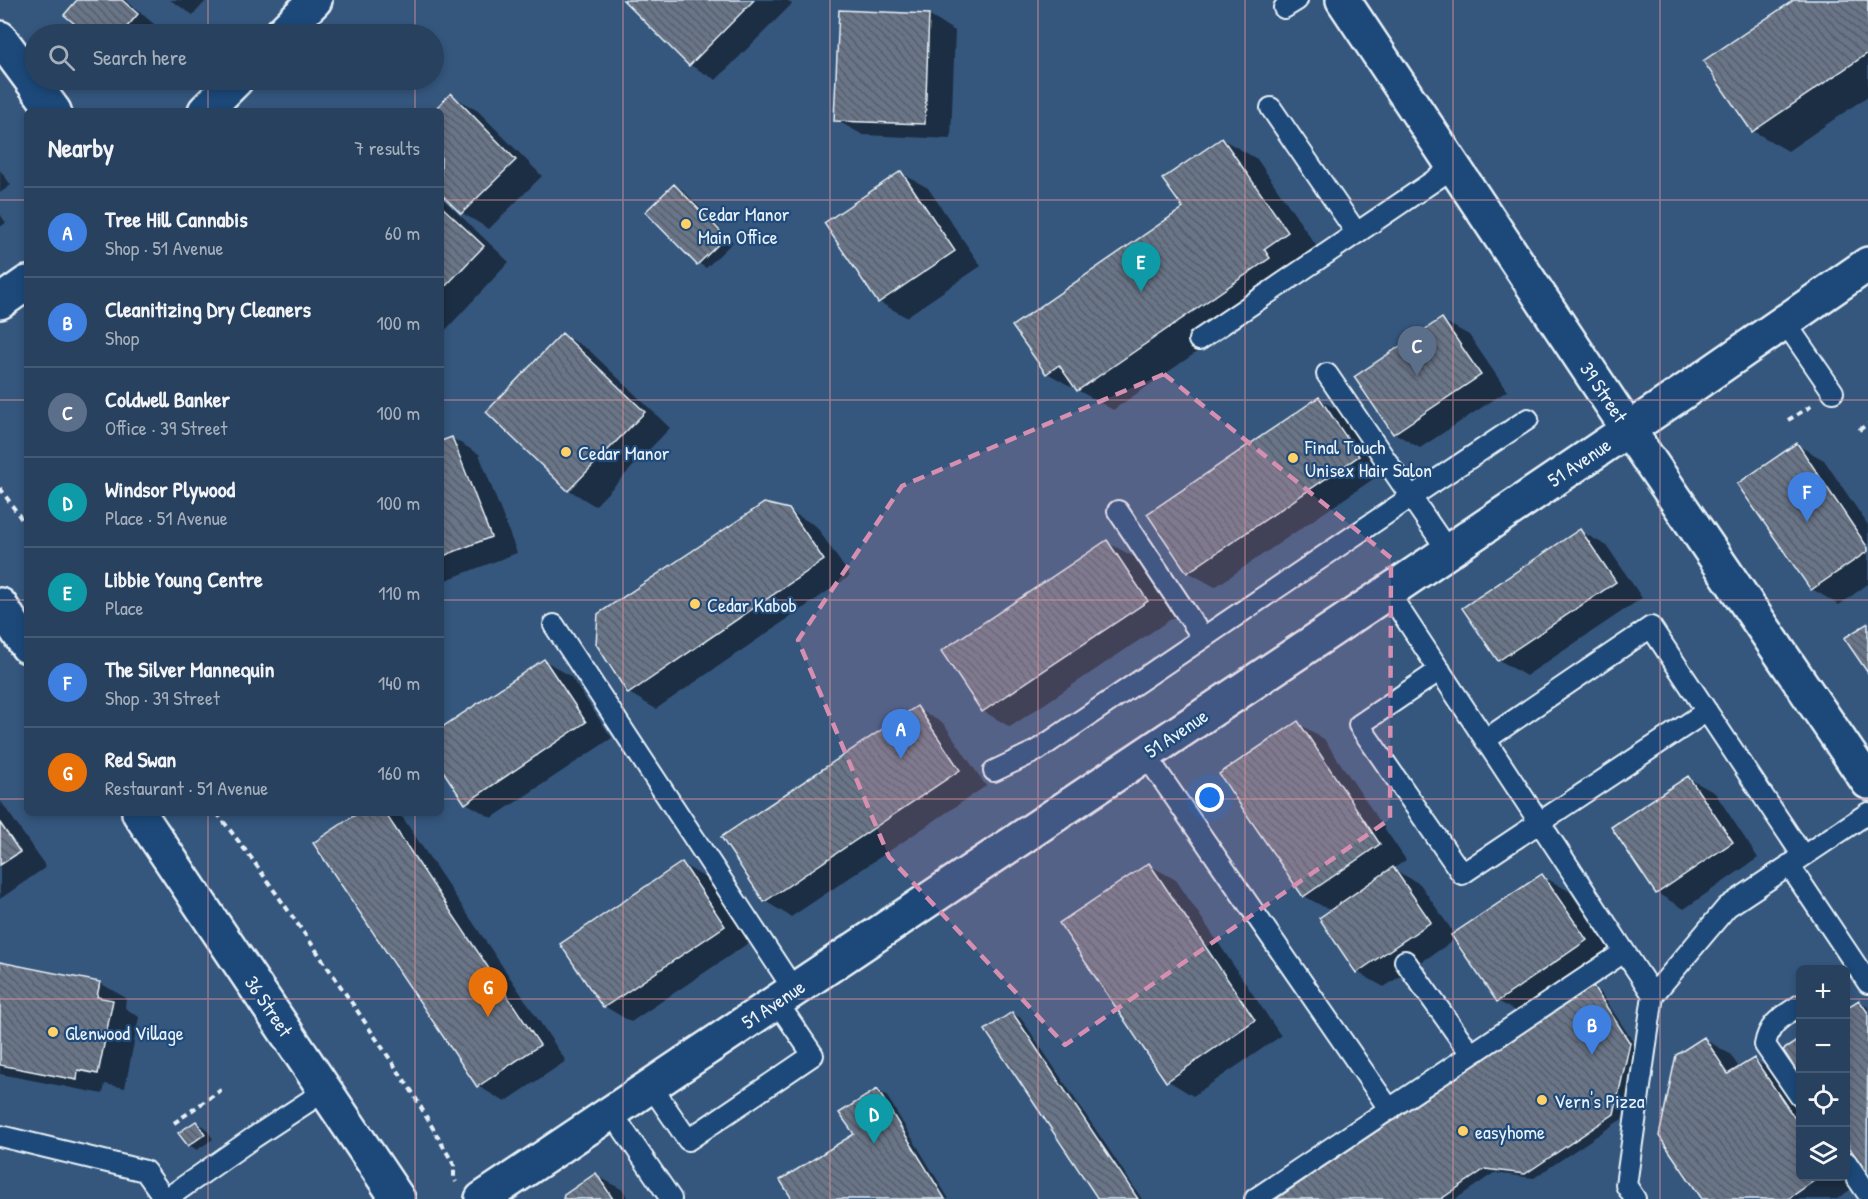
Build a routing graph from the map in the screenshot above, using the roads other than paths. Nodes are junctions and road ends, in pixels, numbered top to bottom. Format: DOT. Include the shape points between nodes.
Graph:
graph roads {
  1 [pos="315,0"];
  2 [pos="1343,0"];
  3 [pos="291,24"];
  4 [pos="0,38"];
  5 [pos="24,70"];
  6 [pos="38,90"];
  7 [pos="226,90"];
  8 [pos="52,108"];
  9 [pos="208,108"];
  10 [pos="1271,108"];
  11 [pos="1454,167"];
  12 [pos="1356,232"];
  13 [pos="1868,264"];
  14 [pos="1785,321"];
  15 [pos="1199,340"];
  16 [pos="1327,374"];
  17 [pos="1833,392"];
  18 [pos="1528,419"];
  19 [pos="1628,429"];
  20 [pos="1411,497"];
  21 [pos="1118,511"];
  22 [pos="1448,551"];
  23 [pos="1388,592"];
  24 [pos="0,605"];
  25 [pos="554,625"];
  26 [pos="1203,638"];
  27 [pos="24,641"];
  28 [pos="1440,670"];
  29 [pos="1707,711"];
  30 [pos="1485,740"];
  31 [pos="1145,754"];
  32 [pos="994,771"];
  33 [pos="1868,782"];
  34 [pos="1868,813"];
  35 [pos="141,816"];
  36 [pos="1539,822"];
  37 [pos="1796,861"];
  38 [pos="1624,952"];
  39 [pos="1405,961"];
  40 [pos="1857,975"];
  41 [pos="1653,995"];
  42 [pos="785,996"];
  43 [pos="1796,1008"];
  44 [pos="1471,1054"];
  45 [pos="651,1086"];
  46 [pos="326,1090"];
  47 [pos="1796,1090"];
  48 [pos="1390,1110"];
  49 [pos="612,1113"];
  50 [pos="0,1136"];
  51 [pos="1850,1169"];
  52 [pos="1868,1194"];
  53 [pos="165,1199"];
  54 [pos="398,1199"];
  55 [pos="482,1199"];
  56 [pos="671,1199"];
  57 [pos="1255,1199"];
  58 [pos="1635,1199"];
  1 -- 3 [label="street"];
  2 -- 11 [label="street, 39 Street"];
  4 -- 5 [label="street"];
  6 -- 8 [label="street"];
  7 -- 9 [label="street"];
  10 -- 12 [label="lane"];
  11 -- 12 [label="lane"];
  11 -- 19 [label="street, 39 Street"];
  12 -- 15 [label="lane"];
  13 -- 14 [label="street, 51 Avenue"];
  14 -- 17 [label="lane"];
  14 -- 19 [label="street, 51 Avenue"];
  16 -- 20 [label="lane"];
  18 -- 20 [label="lane"];
  19 -- 22 [label="street, 51 Avenue"];
  19 -- 33 [label="street, 39 Street"];
  20 -- 22 [label="lane"];
  20 -- 26 [label="lane"];
  21 -- 26 [label="lane"];
  22 -- 23 [label="street, 51 Avenue"];
  23 -- 28 [label="lane"];
  23 -- 31 [label="street, 51 Avenue"];
  24 -- 27 [label="street"];
  25 -- 42 [label="lane"];
  26 -- 32 [label="lane" via="1036,751"];
  28 -- 30 [label="lane"];
  28 -- 36 [label="lane" via="1359,725 1462,874"];
  29 -- 30 [label="lane" via="1652,627"];
  29 -- 36 [label="lane"];
  29 -- 37 [label="lane"];
  30 -- 36 [label="lane"];
  31 -- 42 [label="street, 51 Avenue"];
  31 -- 48 [label="lane"];
  34 -- 37 [label="lane"];
  35 -- 46 [label="street, 36 Street"];
  36 -- 38 [label="lane"];
  37 -- 40 [label="lane"];
  37 -- 41 [label="lane" via="1727,907"];
  38 -- 41 [label="lane"];
  38 -- 44 [label="lane"];
  39 -- 44 [label="lane"];
  41 -- 58 [label="lane" via="1626,1185"];
  42 -- 45 [label="street, 51 Avenue"];
  42 -- 45 [label="lane" via="813,1055 697,1134 688,1140"];
  43 -- 47 [label="lane" via="1767,1032 1765,1045"];
  44 -- 48 [label="lane"];
  45 -- 49 [label="street, 51 Avenue"];
  46 -- 53 [label="lane"];
  46 -- 54 [label="street, 36 Street"];
  48 -- 57 [label="lane"];
  49 -- 55 [label="street, 51 Avenue"];
  49 -- 56 [label="lane"];
  50 -- 53 [label="lane" via="145,1171"];
  51 -- 52 [label="lane"];
}
